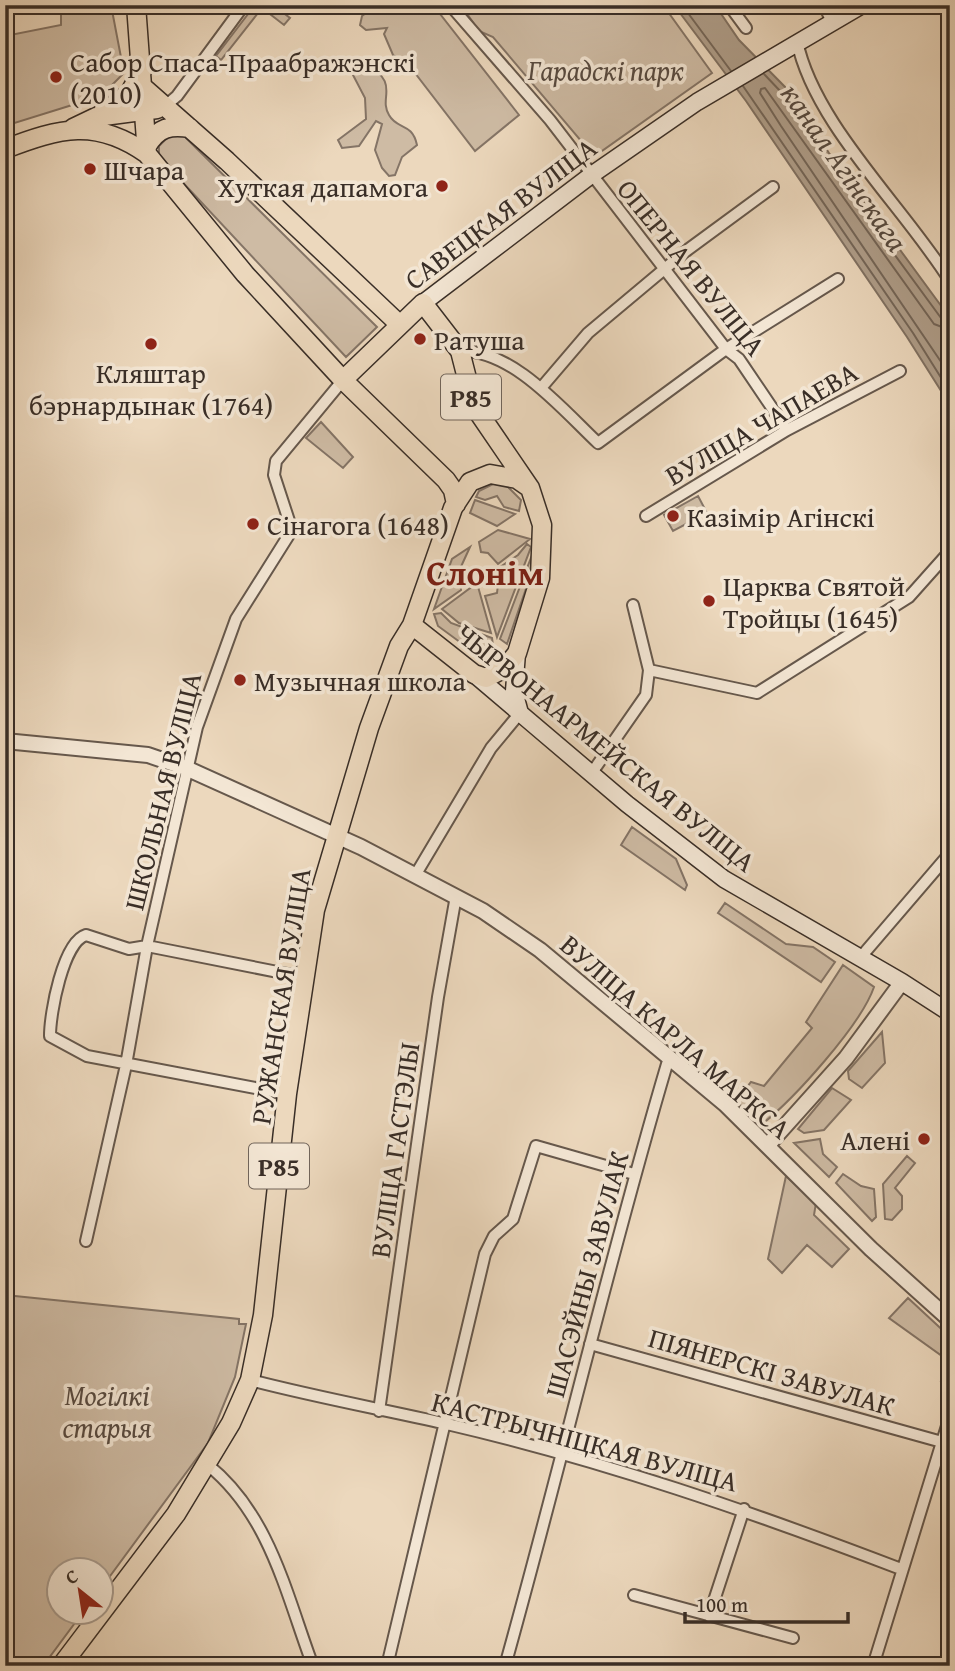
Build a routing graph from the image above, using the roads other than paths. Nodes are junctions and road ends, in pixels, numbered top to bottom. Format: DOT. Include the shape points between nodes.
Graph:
graph roads {
  1 [pos="136,5"];
  2 [pos="244,5"];
  3 [pos="450,5"];
  4 [pos="729,5"];
  5 [pos="824,5"];
  6 [pos="862,5"];
  7 [pos="832,22"];
  8 [pos="746,28"];
  9 [pos="791,44"];
  10 [pos="142,69"];
  11 [pos="144,88"];
  12 [pos="164,107"];
  13 [pos="146,113"];
  14 [pos="97,123"];
  15 [pos="190,128"];
  16 [pos="5,149"];
  17 [pos="147,150"];
  18 [pos="590,176"];
  19 [pos="773,187"];
  20 [pos="664,269"];
  21 [pos="838,279"];
  22 [pos="950,281"];
  23 [pos="423,303"];
  24 [pos="399,324"];
  25 [pos="726,349"];
  26 [pos="460,351"];
  27 [pos="900,371"];
  28 [pos="343,380"];
  29 [pos="541,388"];
  30 [pos="787,430"];
  31 [pos="530,488"];
  32 [pos="456,504"];
  33 [pos="646,516"];
  34 [pos="286,540"];
  35 [pos="950,551"];
  36 [pos="633,605"];
  37 [pos="412,625"];
  38 [pos="517,653"];
  39 [pos="649,670"];
  40 [pos="474,674"];
  41 [pos="520,713"];
  42 [pos="5,741"];
  43 [pos="186,768"];
  44 [pos="591,774"];
  45 [pos="335,837"];
  46 [pos="950,853"];
  47 [pos="415,874"];
  48 [pos="456,896"];
  49 [pos="147,946"];
  50 [pos="860,958"];
  51 [pos="303,977"];
  52 [pos="902,982"];
  53 [pos="950,1013"];
  54 [pos="673,1059"];
  55 [pos="126,1065"];
  56 [pos="287,1094"];
  57 [pos="768,1145"];
  58 [pos="634,1174"];
  59 [pos="86,1241"];
  60 [pos="950,1320"];
  61 [pos="590,1343"];
  62 [pos="250,1380"];
  63 [pos="379,1411"];
  64 [pos="950,1416"];
  65 [pos="446,1424"];
  66 [pos="948,1427"];
  67 [pos="942,1442"];
  68 [pos="564,1455"];
  69 [pos="208,1465"];
  70 [pos="744,1509"];
  71 [pos="901,1569"];
  72 [pos="635,1595"];
  73 [pos="709,1616"];
  74 [pos="793,1638"];
  75 [pos="61,1666"];
  76 [pos="313,1666"];
  77 [pos="387,1666"];
  78 [pos="505,1666"];
  79 [pos="873,1666"];
  1 -- 10 [label="main road"];
  2 -- 12 [label="street"];
  3 -- 18 [label="street, ОПЕРНАЯ ВУЛІЦА" via="550,120"];
  4 -- 8 [label="street"];
  5 -- 7 [label="street"];
  6 -- 7 [label="main road, САВЕЦКАЯ ВУЛІЦА"];
  7 -- 9 [label="main road, САВЕЦКАЯ ВУЛІЦА"];
  9 -- 18 [label="main road, САВЕЦКАЯ ВУЛІЦА"];
  9 -- 22 [label="street" via="835,123"];
  10 -- 11 [label="main road"];
  10 -- 14 [label="main road" via="129,94"];
  11 -- 12 [label="main road"];
  11 -- 13 [label="main road"];
  12 -- 13 [label="main road"];
  12 -- 15 [label="main road"];
  13 -- 14 [label="main road" via="121,126"];
  13 -- 17 [label="main road"];
  14 -- 16 [label="main road"];
  14 -- 17 [label="main road"];
  15 -- 17 [label="main road" via="166,128 152,136"];
  15 -- 24 [label="main road"];
  17 -- 28 [label="main road, Р85" via="244,275"];
  18 -- 20 [label="street, ОПЕРНАЯ ВУЛІЦА"];
  18 -- 23 [label="main road, САВЕЦКАЯ ВУЛІЦА"];
  19 -- 20 [label="street"];
  20 -- 25 [label="street, ОПЕРНАЯ ВУЛІЦА"];
  20 -- 29 [label="street" via="588,332"];
  21 -- 25 [label="street"];
  23 -- 24 [label="main road, САВЕЦКАЯ ВУЛІЦА"];
  23 -- 26 [label="main road, Р85"];
  24 -- 28 [label="main road, САВЕЦКАЯ ВУЛІЦА"];
  25 -- 29 [label="street" via="597,443"];
  25 -- 30 [label="street, ОПЕРНАЯ ВУЛІЦА" via="739,359"];
  26 -- 29 [label="street" via="492,355"];
  26 -- 31 [label="main road, Р85" via="474,406"];
  27 -- 30 [label="street, ВУЛІЦА ЧАПАЕВА"];
  28 -- 32 [label="main road, Р85" via="446,480"];
  28 -- 34 [label="street, САВЕЦКАЯ ВУЛІЦА" via="276,461 274,475 292,530"];
  30 -- 33 [label="street, ВУЛІЦА ЧАПАЕВА"];
  31 -- 32 [label="main road, Р85" via="517,479 490,474 470,482"];
  31 -- 38 [label="main road, Р85" via="542,524 543,550 538,588"];
  32 -- 37 [label="main road, Р85"];
  34 -- 43 [label="street, ШКОЛЬНАЯ ВУЛІЦА" via="236,618"];
  35 -- 39 [label="street" via="909,597 757,693"];
  36 -- 39 [label="street"];
  37 -- 40 [label="main road, ЧЫРВОНААРМЕЙСКАЯ ВУЛІЦА"];
  37 -- 45 [label="main road, РУЖАНСКАЯ ВУЛІЦА / Р85" via="399,646 369,727"];
  38 -- 40 [label="main road, Р85" via="494,676"];
  38 -- 41 [label="main road" via="514,691"];
  39 -- 44 [label="street" via="646,695"];
  40 -- 41 [label="main road, ЧЫРВОНААРМЕЙСКАЯ ВУЛІЦА"];
  41 -- 44 [label="main road, ЧЫРВОНААРМЕЙСКАЯ ВУЛІЦА"];
  41 -- 47 [label="street" via="491,748"];
  42 -- 43 [label="street, ВУЛІЦА КАРЛА МАРКСА" via="148,755"];
  43 -- 45 [label="street, ВУЛІЦА КАРЛА МАРКСА"];
  43 -- 49 [label="street, ШКОЛЬНАЯ ВУЛІЦА"];
  44 -- 50 [label="main road, ЧЫРВОНААРМЕЙСКАЯ ВУЛІЦА" via="724,879"];
  45 -- 47 [label="street, ВУЛІЦА КАРЛА МАРКСА"];
  45 -- 51 [label="main road, РУЖАНСКАЯ ВУЛІЦА / Р85"];
  46 -- 50 [label="street"];
  47 -- 48 [label="street, ВУЛІЦА КАРЛА МАРКСА"];
  48 -- 54 [label="street, ВУЛІЦА КАРЛА МАРКСА" via="540,950"];
  48 -- 63 [label="street, ВУЛІЦА ГАСТЭЛЫ"];
  49 -- 51 [label="street, ШКОЛЬНАЯ ВУЛІЦА"];
  49 -- 55 [label="street, ШКОЛЬНАЯ ВУЛІЦА"];
  49 -- 55 [label="street, ШКОЛЬНАЯ ВУЛІЦА" via="129,949 80,937 74,942 52,1003 50,1036 87,1056"];
  50 -- 52 [label="main road, ЧЫРВОНААРМЕЙСКАЯ ВУЛІЦА"];
  51 -- 56 [label="main road, РУЖАНСКАЯ ВУЛІЦА / Р85"];
  52 -- 53 [label="main road, ЧЫРВОНААРМЕЙСКАЯ ВУЛІЦА"];
  52 -- 57 [label="street" via="846,1058"];
  54 -- 57 [label="street, ВУЛІЦА КАРЛА МАРКСА"];
  54 -- 58 [label="street, ШАСЭЙНЫ ЗАВУЛАК" via="667,1064"];
  55 -- 56 [label="street"];
  55 -- 59 [label="street, ШКОЛЬНАЯ ВУЛІЦА"];
  56 -- 62 [label="main road, РУЖАНСКАЯ ВУЛІЦА / Р85" via="263,1315"];
  57 -- 60 [label="street, ВУЛІЦА КАРЛА МАРКСА" via="871,1249"];
  58 -- 61 [label="street, ШАСЭЙНЫ ЗАВУЛАК"];
  58 -- 65 [label="street" via="536,1146 513,1219 494,1236 485,1254"];
  61 -- 67 [label="street, ПІЯНЕРСКІ ЗАВУЛАК"];
  61 -- 68 [label="street, ШАСЭЙНЫ ЗАВУЛАК"];
  62 -- 63 [label="street, КАСТРЫЧНІЦКАЯ ВУЛІЦА"];
  62 -- 69 [label="main road, РУЖАНСКАЯ ВУЛІЦА / Р85"];
  63 -- 65 [label="street, КАСТРЫЧНІЦКАЯ ВУЛІЦА"];
  64 -- 66 [label="street"];
  65 -- 68 [label="street, КАСТРЫЧНІЦКАЯ ВУЛІЦА"];
  65 -- 77 [label="street"];
  66 -- 67 [label="street"];
  67 -- 71 [label="street"];
  68 -- 70 [label="street, КАСТРЫЧНІЦКАЯ ВУЛІЦА"];
  68 -- 78 [label="street, ШАСЭЙНЫ ЗАВУЛАК"];
  69 -- 75 [label="main road, РУЖАНСКАЯ ВУЛІЦА / Р85"];
  69 -- 76 [label="street" via="226,1479 254,1516 282,1575"];
  70 -- 71 [label="street, КАСТРЫЧНІЦКАЯ ВУЛІЦА"];
  70 -- 73 [label="street"];
  71 -- 79 [label="street"];
  72 -- 73 [label="street"];
  73 -- 74 [label="street"];
}
